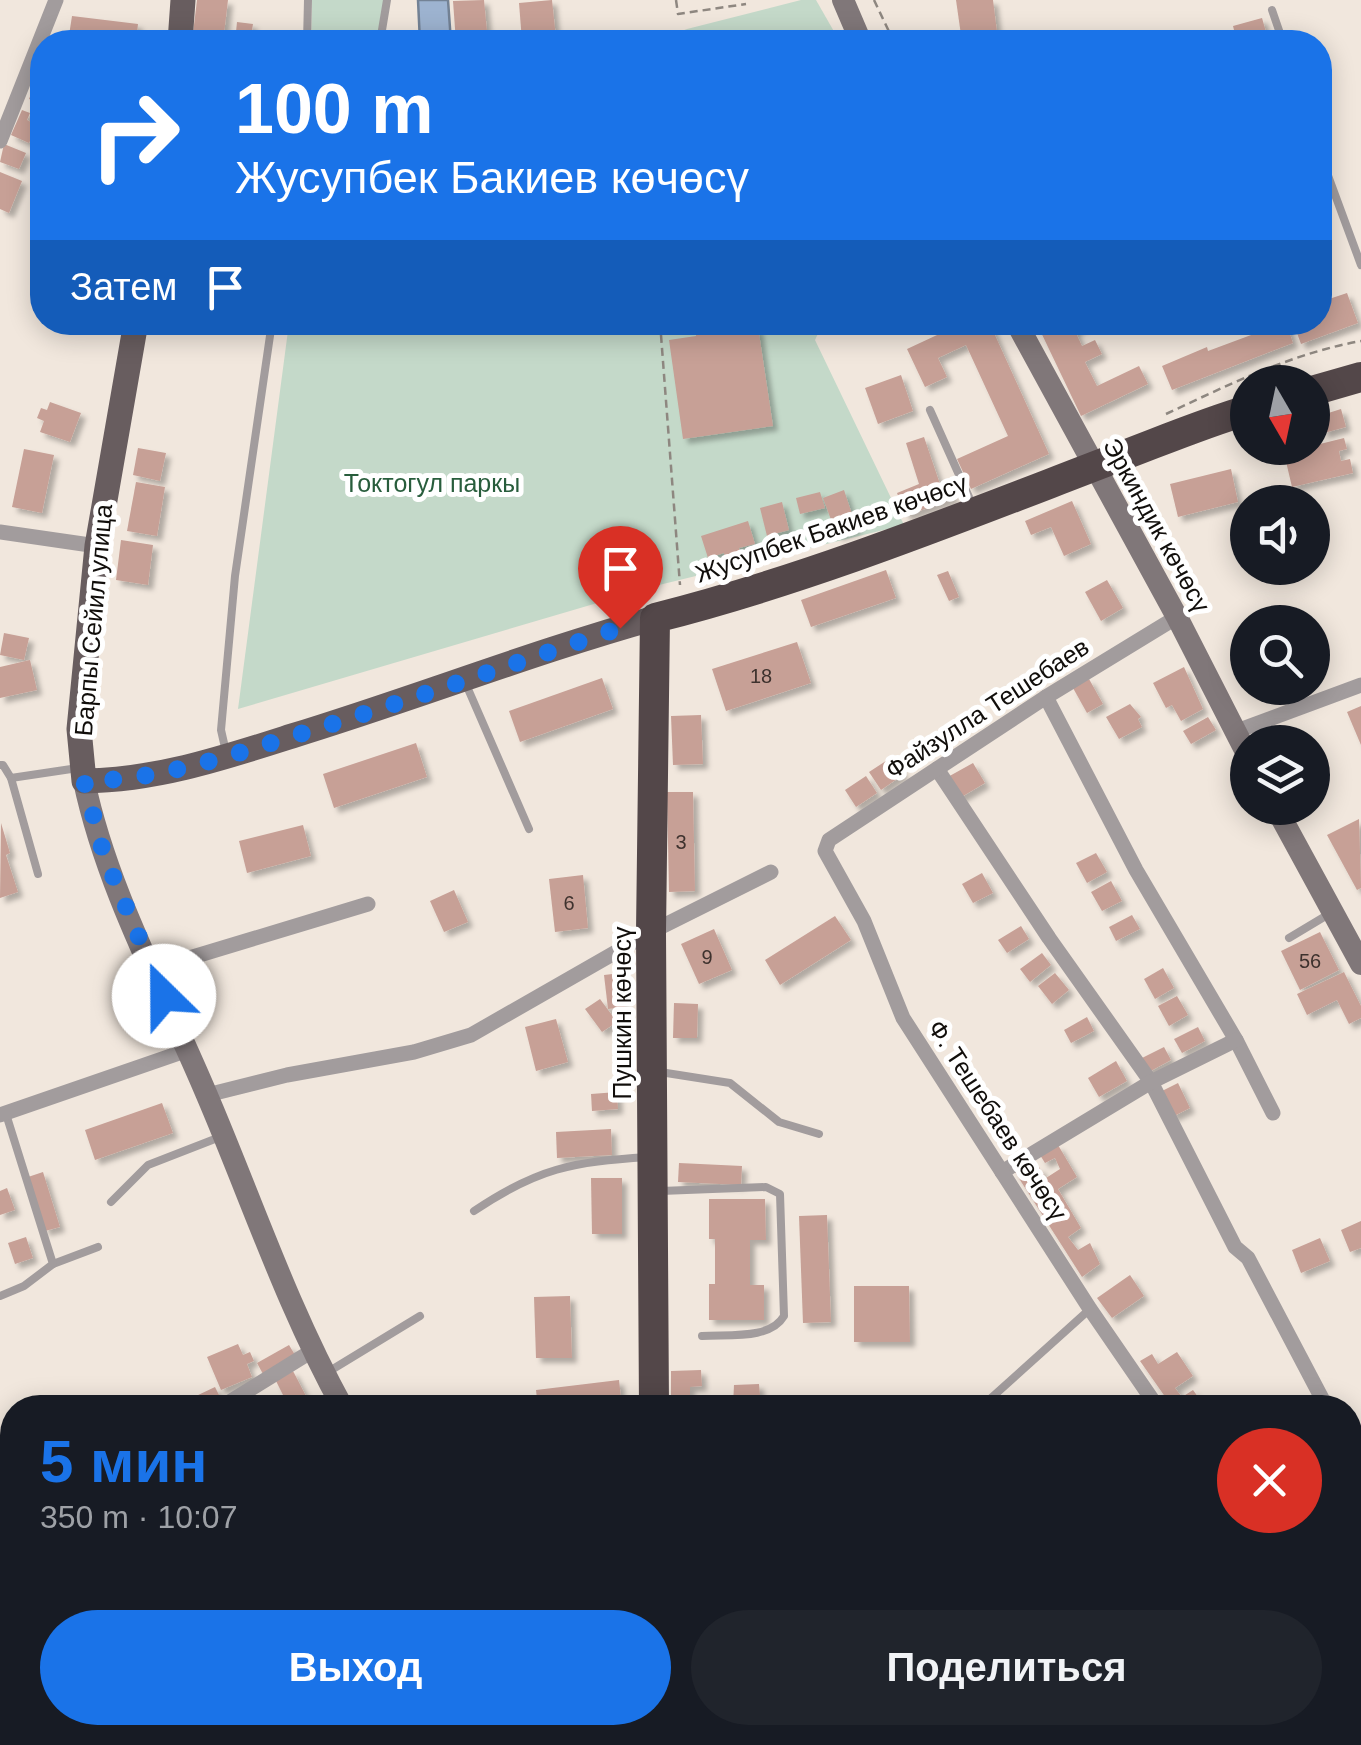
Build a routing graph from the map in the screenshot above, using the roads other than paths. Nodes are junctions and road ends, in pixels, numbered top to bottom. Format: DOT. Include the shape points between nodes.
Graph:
graph roads {
  1 [pos="56,0"];
  2 [pos="183,0"];
  3 [pos="308,0"];
  4 [pos="387,0"];
  5 [pos="843,0"];
  6 [pos="1272,10"];
  7 [pos="44,30"];
  8 [pos="181,30"];
  9 [pos="307,30"];
  10 [pos="382,30"];
  11 [pos="857,30"];
  12 [pos="1278,30"];
  13 [pos="30,65"];
  14 [pos="0,141"];
  15 [pos="1332,186"];
  16 [pos="1361,265"];
  17 [pos="134,335"];
  18 [pos="270,335"];
  19 [pos="1023,335"];
  20 [pos="1361,377"];
  21 [pos="1330,386"];
  22 [pos="930,410"];
  23 [pos="1230,416"];
  24 [pos="1094,466"];
  25 [pos="976,511"];
  26 [pos="0,532"];
  27 [pos="97,546"];
  28 [pos="669,614"];
  29 [pos="1178,617"];
  30 [pos="464,680"];
  31 [pos="1361,685"];
  32 [pos="1046,697"];
  33 [pos="1231,725"];
  34 [pos="1253,725"];
  35 [pos="227,756"];
  36 [pos="0,766"];
  37 [pos="936,769"];
  38 [pos="83,774"];
  39 [pos="11,778"];
  40 [pos="1285,825"];
  41 [pos="529,829"];
  42 [pos="826,844"];
  43 [pos="771,872"];
  44 [pos="38,874"];
  45 [pos="368,904"];
  46 [pos="1332,912"];
  47 [pos="651,932"];
  48 [pos="1288,938"];
  49 [pos="1361,964"];
  50 [pos="153,970"];
  51 [pos="1236,1040"];
  52 [pos="188,1050"];
  53 [pos="652,1070"];
  54 [pos="1151,1082"];
  55 [pos="207,1095"];
  56 [pos="1274,1112"];
  57 [pos="3,1114"];
  58 [pos="819,1134"];
  59 [pos="224,1136"];
  60 [pos="652,1157"];
  61 [pos="1002,1172"];
  62 [pos="652,1191"];
  63 [pos="110,1202"];
  64 [pos="474,1211"];
  65 [pos="98,1247"];
  66 [pos="53,1264"];
  67 [pos="0,1296"];
  68 [pos="1090,1309"];
  69 [pos="420,1316"];
  70 [pos="702,1336"];
  71 [pos="312,1351"];
  72 [pos="324,1375"];
  73 [pos="241,1395"];
  74 [pos="335,1395"];
  75 [pos="654,1395"];
  76 [pos="994,1395"];
  77 [pos="1149,1395"];
  78 [pos="1320,1395"];
  1 -- 7 [label="street"];
  2 -- 8 [label="main road"];
  3 -- 9 [label="lane"];
  4 -- 10 [label="lane"];
  5 -- 11 [label="main road"];
  6 -- 12 [label="lane"];
  13 -- 14 [label="street"];
  15 -- 16 [label="lane"];
  17 -- 27 [label="main road, Барпы Сейил улица"];
  18 -- 35 [label="lane" via="235,576 222,730"];
  19 -- 24 [label="main road, Эркиндик көчөсү"];
  20 -- 21 [label="highway"];
  22 -- 25 [label="lane"];
  23 -- 24 [label="highway, Жусупбек Бакиев көчөсү"];
  24 -- 25 [label="highway, Жусупбек Бакиев көчөсү"];
  24 -- 29 [label="main road, Эркиндик көчөсү"];
  25 -- 28 [label="highway, Жусупбек Бакиев көчөсү"];
  26 -- 27 [label="street"];
  27 -- 38 [label="main road, Барпы Сейил улица" via="79,729"];
  28 -- 30 [label="main road, Жусупбек Бакиев көчөсү"];
  28 -- 47 [label="highway, Пушкин көчөсү"];
  29 -- 32 [label="street, Файзулла Тешебаев"];
  29 -- 33 [label="main road, Эркиндик көчөсү"];
  30 -- 35 [label="main road, Жусупбек Бакиев көчөсү"];
  30 -- 41 [label="lane"];
  31 -- 34 [label="street"];
  32 -- 37 [label="street, Файзулла Тешебаев"];
  32 -- 51 [label="street" via="1136,870"];
  35 -- 38 [label="main road, Жусупбек Бакиев көчөсү" via="147,777"];
  36 -- 39 [label="lane"];
  37 -- 42 [label="street, Файзулла Тешебаев"];
  37 -- 54 [label="street"];
  38 -- 39 [label="lane"];
  38 -- 50 [label="main road, Барпы Сейил улица" via="104,855"];
  39 -- 44 [label="lane"];
  40 -- 46 [label="main road"];
  42 -- 61 [label="street, Ф. Тешебаев көчөсү" via="826,857 864,921 903,1018"];
  43 -- 47 [label="street"];
  45 -- 50 [label="street"];
  46 -- 48 [label="lane"];
  46 -- 49 [label="main road"];
  47 -- 53 [label="highway, Пушкин көчөсү"];
  47 -- 55 [label="street" via="471,1035"];
  50 -- 52 [label="main road, Барпы Сейил улица"];
  51 -- 54 [label="street"];
  51 -- 56 [label="street"];
  52 -- 55 [label="main road, Барпы Сейил улица"];
  52 -- 57 [label="street"];
  53 -- 58 [label="lane" via="730,1083 779,1122"];
  53 -- 60 [label="highway, Пушкин көчөсү"];
  54 -- 61 [label="street"];
  54 -- 78 [label="street"];
  55 -- 59 [label="main road, Барпы Сейил улица"];
  57 -- 66 [label="lane"];
  59 -- 63 [label="lane" via="148,1164"];
  59 -- 71 [label="main road, Барпы Сейил улица"];
  60 -- 62 [label="highway, Пушкин көчөсү"];
  60 -- 64 [label="lane" via="549,1170"];
  61 -- 68 [label="street, Ф. Тешебаев көчөсү"];
  62 -- 70 [label="lane" via="766,1187 780,1194 781,1322 771,1331"];
  62 -- 75 [label="highway, Пушкин көчөсү"];
  65 -- 66 [label="lane"];
  66 -- 67 [label="lane"];
  68 -- 76 [label="lane"];
  68 -- 77 [label="street, Ф. Тешебаев көчөсү"];
  69 -- 72 [label="lane"];
  71 -- 72 [label="main road, Барпы Сейил улица"];
  71 -- 73 [label="street"];
  72 -- 74 [label="main road, Барпы Сейил улица"];
}
